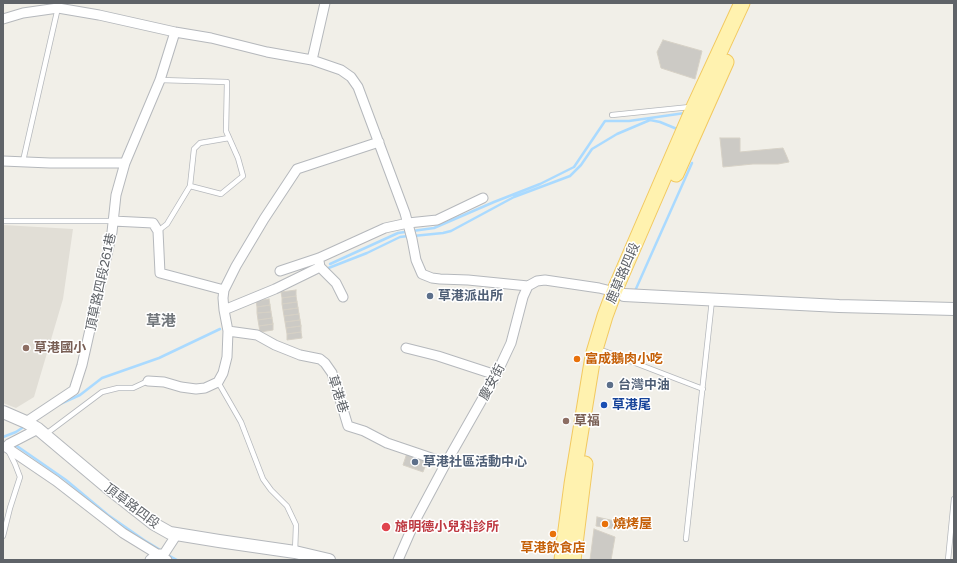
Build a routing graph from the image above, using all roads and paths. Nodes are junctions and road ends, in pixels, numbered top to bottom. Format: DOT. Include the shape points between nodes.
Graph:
graph roads {
  1 [pos="326,3"];
  2 [pos="742,3"];
  3 [pos="753,3"];
  4 [pos="59,5"];
  5 [pos="3,19"];
  6 [pos="175,32"];
  7 [pos="312,60"];
  8 [pos="160,80"];
  9 [pos="694,107"];
  10 [pos="612,115"];
  11 [pos="229,138"];
  12 [pos="379,142"];
  13 [pos="3,161"];
  14 [pos="23,161"];
  15 [pos="125,163"];
  16 [pos="190,186"];
  17 [pos="484,198"];
  18 [pos="3,221"];
  19 [pos="113,222"];
  20 [pos="408,225"];
  21 [pos="158,231"];
  22 [pos="319,262"];
  23 [pos="280,271"];
  24 [pos="528,286"];
  25 [pos="224,290"];
  26 [pos="619,293"];
  27 [pos="343,297"];
  28 [pos="713,299"];
  29 [pos="954,309"];
  30 [pos="224,310"];
  31 [pos="228,331"];
  32 [pos="406,348"];
  33 [pos="604,351"];
  34 [pos="496,376"];
  35 [pos="148,381"];
  36 [pos="218,382"];
  37 [pos="703,389"];
  38 [pos="3,412"];
  39 [pos="26,422"];
  40 [pos="42,432"];
  41 [pos="5,447"];
  42 [pos="446,463"];
  43 [pos="954,499"];
  44 [pos="177,534"];
  45 [pos="3,536"];
  46 [pos="686,539"];
  47 [pos="295,552"];
  48 [pos="154,557"];
  49 [pos="167,560"];
  50 [pos="329,560"];
  51 [pos="398,560"];
  52 [pos="562,560"];
  53 [pos="573,560"];
  54 [pos="948,560"];
  1 -- 7 [label="street"];
  2 -- 9 [label="main road, 鹿草路四段"];
  3 -- 26 [label="main road, 鹿草路四段" via="669,190"];
  4 -- 5 [label="street"];
  4 -- 6 [label="street"];
  4 -- 14 [label="lane"];
  6 -- 7 [label="street"];
  6 -- 8 [label="street, 頂草路四段261巷"];
  7 -- 12 [label="street" via="341,70 351,77 358,87"];
  8 -- 11 [label="lane" via="227,82 226,131"];
  8 -- 15 [label="street, 頂草路四段261巷"];
  9 -- 10 [label="lane"];
  9 -- 26 [label="main road, 鹿草路四段"];
  11 -- 16 [label="lane" via="200,143 194,149"];
  11 -- 16 [label="lane" via="243,176 221,194"];
  12 -- 20 [label="street"];
  12 -- 25 [label="street" via="297,169 264,219"];
  13 -- 14 [label="street"];
  14 -- 15 [label="street"];
  15 -- 19 [label="street, 頂草路四段261巷" via="116,195"];
  16 -- 21 [label="lane" via="167,224"];
  17 -- 20 [label="street" via="438,220"];
  18 -- 19 [label="lane"];
  19 -- 21 [label="street" via="153,223"];
  19 -- 39 [label="street, 頂草路四段261巷" via="82,365 74,390"];
  20 -- 22 [label="street" via="385,228"];
  20 -- 24 [label="street" via="422,274 440,279"];
  21 -- 25 [label="street" via="160,273"];
  22 -- 23 [label="street"];
  22 -- 27 [label="street" via="336,283"];
  22 -- 30 [label="street" via="275,289"];
  24 -- 26 [label="street" via="545,280"];
  24 -- 34 [label="street, 慶安街" via="511,343"];
  25 -- 30 [label="street"];
  26 -- 28 [label="street"];
  26 -- 33 [label="main road, 鹿草路四段"];
  26 -- 52 [label="main road, 鹿草路四段" via="601,328 593,356"];
  28 -- 29 [label="street"];
  28 -- 37 [label="lane"];
  30 -- 31 [label="street"];
  31 -- 36 [label="street" via="227,357"];
  31 -- 42 [label="street, 草港巷" via="257,335 300,355 320,359 332,373 348,426"];
  32 -- 34 [label="street"];
  33 -- 37 [label="lane"];
  33 -- 53 [label="main road, 鹿草路四段"];
  34 -- 42 [label="street, 慶安街"];
  35 -- 36 [label="street" via="196,389"];
  35 -- 40 [label="lane" via="133,388 102,392"];
  36 -- 47 [label="lane" via="241,422 263,479 287,506 296,525"];
  37 -- 46 [label="lane"];
  38 -- 39 [label="street, 頂草路四段"];
  39 -- 40 [label="street, 頂草路四段"];
  40 -- 41 [label="street"];
  40 -- 44 [label="street, 頂草路四段" via="154,524"];
  41 -- 45 [label="lane" via="20,477"];
  41 -- 48 [label="street" via="56,481"];
  42 -- 51 [label="street, 慶安街" via="415,521"];
  43 -- 54 [label="lane"];
  44 -- 47 [label="street, 頂草路四段"];
  44 -- 48 [label="street" via="164,554"];
  47 -- 50 [label="street, 頂草路四段"];
  48 -- 49 [label="street"];
}
